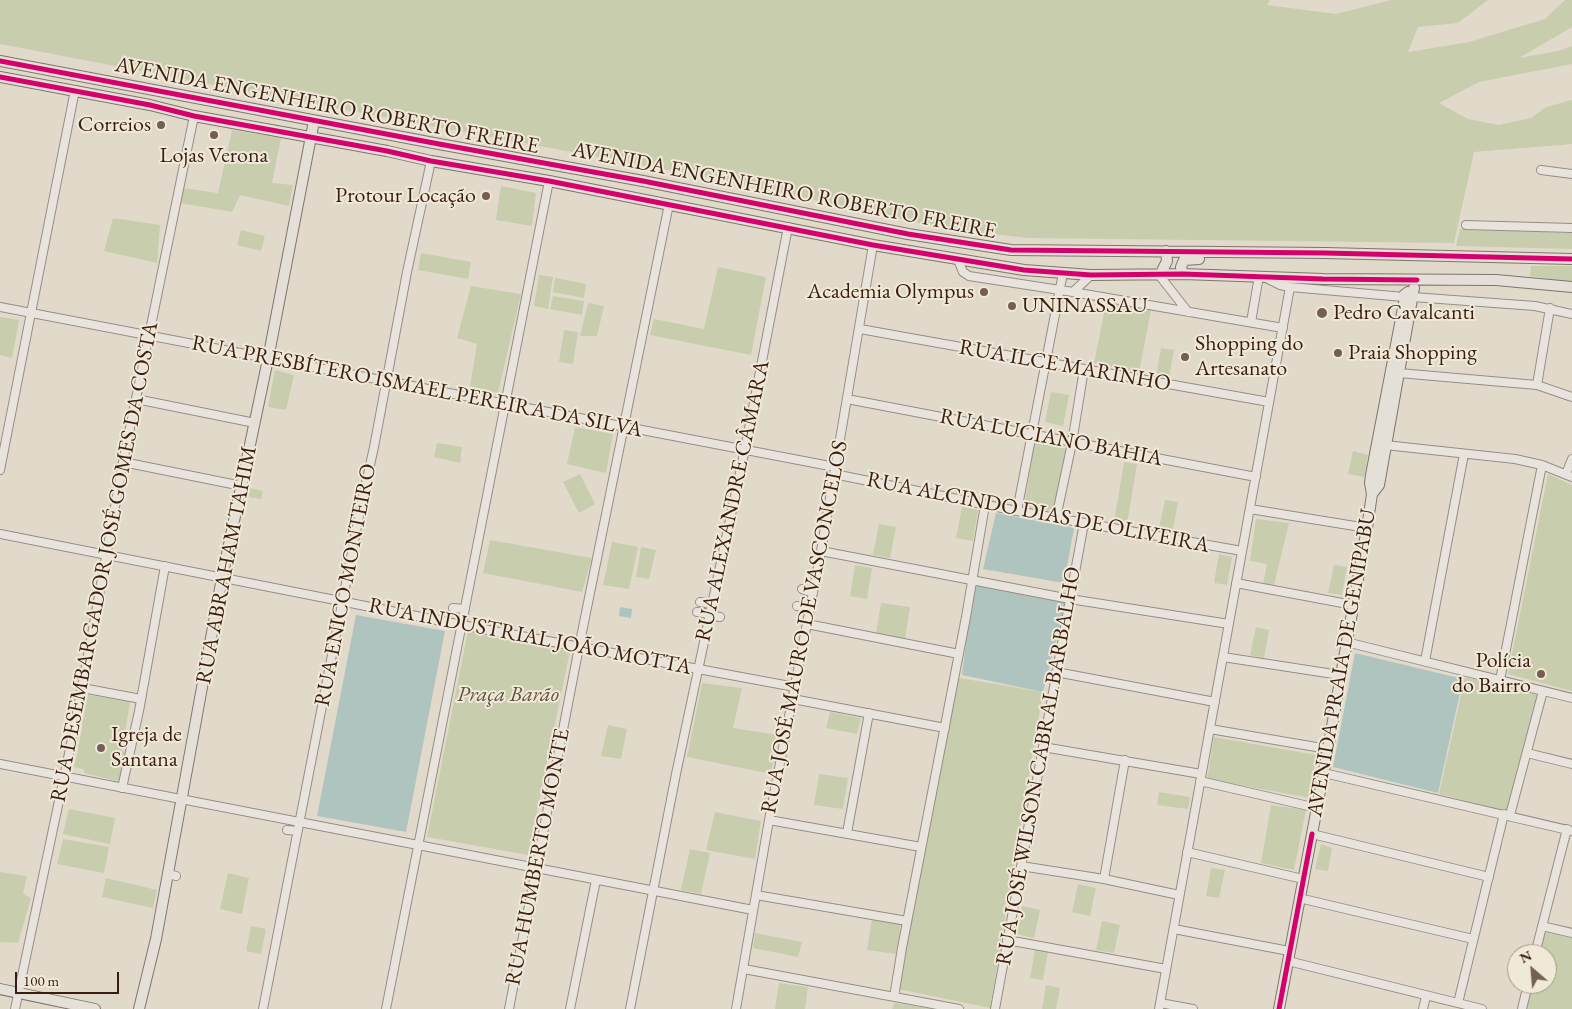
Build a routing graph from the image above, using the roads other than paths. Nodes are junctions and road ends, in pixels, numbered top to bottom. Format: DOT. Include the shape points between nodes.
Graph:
graph roads {
  1 [pos="0,61"];
  2 [pos="0,77"];
  3 [pos="75,90"];
  4 [pos="194,116"];
  5 [pos="314,121"];
  6 [pos="311,137"];
  7 [pos="439,144"];
  8 [pos="387,151"];
  9 [pos="431,161"];
  10 [pos="1541,170"];
  11 [pos="1572,174"];
  12 [pos="549,181"];
  13 [pos="669,204"];
  14 [pos="1466,225"];
  15 [pos="788,228"];
  16 [pos="1572,228"];
  17 [pos="873,245"];
  18 [pos="1166,251"];
  19 [pos="1234,252"];
  20 [pos="958,260"];
  21 [pos="1572,260"];
  22 [pos="1063,273"];
  23 [pos="1183,274"];
  24 [pos="1091,275"];
  25 [pos="1159,275"];
  26 [pos="1261,276"];
  27 [pos="1417,280"];
  28 [pos="1551,285"];
  29 [pos="1572,286"];
  30 [pos="1290,287"];
  31 [pos="1059,290"];
  32 [pos="1073,292"];
  33 [pos="1572,292"];
  34 [pos="1409,297"];
  35 [pos="0,306"];
  36 [pos="1550,308"];
  37 [pos="30,312"];
  38 [pos="1188,312"];
  39 [pos="1572,314"];
  40 [pos="1251,322"];
  41 [pos="1283,328"];
  42 [pos="860,329"];
  43 [pos="148,336"];
  44 [pos="268,359"];
  45 [pos="1045,361"];
  46 [pos="1084,369"];
  47 [pos="1399,373"];
  48 [pos="386,380"];
  49 [pos="1538,385"];
  50 [pos="1572,398"];
  51 [pos="136,399"];
  52 [pos="847,399"];
  53 [pos="1269,402"];
  54 [pos="505,403"];
  55 [pos="255,423"];
  56 [pos="623,426"];
  57 [pos="1033,436"];
  58 [pos="1072,443"];
  59 [pos="1385,446"];
  60 [pos="745,449"];
  61 [pos="1464,454"];
  62 [pos="1572,458"];
  63 [pos="123,462"];
  64 [pos="1542,464"];
  65 [pos="0,470"];
  66 [pos="835,470"];
  67 [pos="1569,475"];
  68 [pos="1256,477"];
  69 [pos="242,486"];
  70 [pos="1372,494"];
  71 [pos="985,505"];
  72 [pos="1250,509"];
  73 [pos="1017,512"];
  74 [pos="1056,518"];
  75 [pos="1084,523"];
  76 [pos="1367,528"];
  77 [pos="0,534"];
  78 [pos="821,551"];
  79 [pos="1242,551"];
  80 [pos="107,555"];
  81 [pos="165,566"];
  82 [pos="222,578"];
  83 [pos="972,580"];
  84 [pos="1236,584"];
  85 [pos="802,589"];
  86 [pos="813,593"];
  87 [pos="1070,599"];
  88 [pos="342,602"];
  89 [pos="700,602"];
  90 [pos="712,604"];
  91 [pos="1353,605"];
  92 [pos="797,606"];
  93 [pos="453,608"];
  94 [pos="810,608"];
  95 [pos="465,609"];
  96 [pos="697,612"];
  97 [pos="709,614"];
  98 [pos="720,617"];
  99 [pos="806,624"];
  100 [pos="1228,624"];
  101 [pos="462,625"];
  102 [pos="1346,642"];
  103 [pos="579,647"];
  104 [pos="959,654"];
  105 [pos="1223,657"];
  106 [pos="1425,662"];
  107 [pos="698,669"];
  108 [pos="1056,672"];
  109 [pos="1340,675"];
  110 [pos="1500,680"];
  111 [pos="795,687"];
  112 [pos="82,688"];
  113 [pos="1542,691"];
  114 [pos="1572,698"];
  115 [pos="141,699"];
  116 [pos="793,700"];
  117 [pos="1215,702"];
  118 [pos="869,713"];
  119 [pos="945,728"];
  120 [pos="1210,730"];
  121 [pos="1043,747"];
  122 [pos="1328,749"];
  123 [pos="1527,754"];
  124 [pos="1125,760"];
  125 [pos="0,764"];
  126 [pos="1572,764"];
  127 [pos="1324,774"];
  128 [pos="64,777"];
  129 [pos="1200,778"];
  130 [pos="122,788"];
  131 [pos="181,800"];
  132 [pos="1317,808"];
  133 [pos="1507,815"];
  134 [pos="769,820"];
  135 [pos="300,822"];
  136 [pos="287,830"];
  137 [pos="1570,830"];
  138 [pos="298,831"];
  139 [pos="847,833"];
  140 [pos="1312,834"];
  141 [pos="418,844"];
  142 [pos="921,847"];
  143 [pos="1187,852"];
  144 [pos="1021,866"];
  145 [pos="536,868"];
  146 [pos="1488,877"];
  147 [pos="1104,879"];
  148 [pos="1303,879"];
  149 [pos="596,880"];
  150 [pos="654,890"];
  151 [pos="1179,894"];
  152 [pos="756,895"];
  153 [pos="1299,898"];
  154 [pos="753,910"];
  155 [pos="907,921"];
  156 [pos="1542,926"];
  157 [pos="1174,929"];
  158 [pos="1572,933"];
  159 [pos="1473,939"];
  160 [pos="1007,940"];
  161 [pos="1538,944"];
  162 [pos="1288,956"];
  163 [pos="744,969"];
  164 [pos="1166,969"];
  165 [pos="0,989"];
  166 [pos="18,993"];
  167 [pos="1526,994"];
  168 [pos="1426,996"];
  169 [pos="894,998"];
  170 [pos="1458,1003"];
  171 [pos="1160,1006"];
  172 [pos="15,1009"];
  173 [pos="94,1009"];
  174 [pos="139,1009"];
  175 [pos="263,1009"];
  176 [pos="386,1009"];
  177 [pos="509,1009"];
  178 [pos="570,1009"];
  179 [pos="630,1009"];
  180 [pos="736,1009"];
  181 [pos="958,1009"];
  182 [pos="995,1009"];
  183 [pos="1193,1009"];
  184 [pos="1279,1009"];
  185 [pos="1424,1009"];
  186 [pos="1482,1009"];
  187 [pos="1522,1009"];
  1 -- 5 [label="main road, AVENIDA ENGENHEIRO ROBERTO FREIRE"];
  2 -- 3 [label="main road, AVENIDA ENGENHEIRO ROBERTO FREIRE"];
  3 -- 4 [label="main road, AVENIDA ENGENHEIRO ROBERTO FREIRE"];
  3 -- 37 [label="street"];
  4 -- 6 [label="main road, AVENIDA ENGENHEIRO ROBERTO FREIRE"];
  4 -- 43 [label="street, RUA DESEMBARGADOR JOSÉ GOMES DA COSTA"];
  5 -- 6 [label="main road, RUA ABRAHAM TAHIM"];
  5 -- 7 [label="main road, AVENIDA ENGENHEIRO ROBERTO FREIRE"];
  6 -- 8 [label="main road, AVENIDA ENGENHEIRO ROBERTO FREIRE"];
  6 -- 44 [label="main road, RUA ABRAHAM TAHIM"];
  7 -- 8 [label="main road" via="430,147 393,142"];
  7 -- 18 [label="main road, AVENIDA ENGENHEIRO ROBERTO FREIRE" via="972,245 1011,250"];
  8 -- 9 [label="main road, AVENIDA ENGENHEIRO ROBERTO FREIRE"];
  9 -- 12 [label="main road, AVENIDA ENGENHEIRO ROBERTO FREIRE"];
  9 -- 48 [label="street, RUA ENICO MONTEIRO"];
  10 -- 11 [label="street"];
  12 -- 13 [label="main road, AVENIDA ENGENHEIRO ROBERTO FREIRE"];
  12 -- 54 [label="street"];
  13 -- 15 [label="main road, AVENIDA ENGENHEIRO ROBERTO FREIRE"];
  13 -- 56 [label="street, RUA HUMBERTO MONTE"];
  14 -- 16 [label="street"];
  15 -- 17 [label="main road, AVENIDA ENGENHEIRO ROBERTO FREIRE"];
  15 -- 60 [label="street, RUA ALEXANDRE CÂMARA"];
  17 -- 20 [label="main road, AVENIDA ENGENHEIRO ROBERTO FREIRE"];
  17 -- 42 [label="street, RUA JOSÉ MAURO DE VASCONCELOS"];
  18 -- 19 [label="main road, AVENIDA ENGENHEIRO ROBERTO FREIRE"];
  18 -- 25 [label="main road" via="1167,261"];
  19 -- 21 [label="main road, AVENIDA ENGENHEIRO ROBERTO FREIRE"];
  19 -- 23 [label="main road" via="1222,259 1184,260"];
  20 -- 22 [label="main road, AVENIDA ENGENHEIRO ROBERTO FREIRE"];
  20 -- 31 [label="street" via="963,272 969,276"];
  22 -- 24 [label="main road, AVENIDA ENGENHEIRO ROBERTO FREIRE"];
  22 -- 31 [label="street"];
  23 -- 25 [label="main road, AVENIDA ENGENHEIRO ROBERTO FREIRE"];
  23 -- 26 [label="main road, AVENIDA ENGENHEIRO ROBERTO FREIRE"];
  24 -- 25 [label="main road, AVENIDA ENGENHEIRO ROBERTO FREIRE"];
  24 -- 32 [label="street"];
  25 -- 38 [label="street"];
  26 -- 27 [label="main road, AVENIDA ENGENHEIRO ROBERTO FREIRE"];
  26 -- 30 [label="street"];
  26 -- 40 [label="street"];
  27 -- 28 [label="main road, AVENIDA ENGENHEIRO ROBERTO FREIRE" via="1496,280"];
  27 -- 34 [label="main road, AVENIDA PRAIA DE GENIPABU"];
  28 -- 29 [label="main road, AVENIDA ENGENHEIRO ROBERTO FREIRE"];
  28 -- 33 [label="main road, AVENIDA ENGENHEIRO ROBERTO FREIRE"];
  30 -- 34 [label="street"];
  30 -- 41 [label="street"];
  31 -- 32 [label="street"];
  31 -- 45 [label="street"];
  32 -- 38 [label="street"];
  34 -- 36 [label="street"];
  34 -- 47 [label="main road, AVENIDA PRAIA DE GENIPABU"];
  34 -- 70 [label="main road, AVENIDA PRAIA DE GENIPABU" via="1370,475"];
  35 -- 37 [label="street, RUA PRESBÍTERO ISMAEL PEREIRA DA SILVA"];
  36 -- 39 [label="street"];
  36 -- 49 [label="street"];
  37 -- 43 [label="street, RUA PRESBÍTERO ISMAEL PEREIRA DA SILVA"];
  37 -- 65 [label="street"];
  38 -- 40 [label="street"];
  40 -- 41 [label="street"];
  41 -- 53 [label="street"];
  42 -- 45 [label="street, RUA ILCE MARINHO"];
  42 -- 52 [label="street, RUA JOSÉ MAURO DE VASCONCELOS"];
  43 -- 44 [label="street, RUA PRESBÍTERO ISMAEL PEREIRA DA SILVA"];
  43 -- 51 [label="street, RUA DESEMBARGADOR JOSÉ GOMES DA COSTA"];
  44 -- 48 [label="street, RUA PRESBÍTERO ISMAEL PEREIRA DA SILVA"];
  44 -- 55 [label="main road, RUA ABRAHAM TAHIM"];
  45 -- 46 [label="street, RUA ILCE MARINHO"];
  45 -- 57 [label="street"];
  46 -- 53 [label="street, RUA ILCE MARINHO"];
  46 -- 58 [label="street"];
  47 -- 49 [label="street"];
  47 -- 59 [label="main road, AVENIDA PRAIA DE GENIPABU"];
  48 -- 54 [label="street, RUA PRESBÍTERO ISMAEL PEREIRA DA SILVA"];
  48 -- 88 [label="street, RUA ENICO MONTEIRO"];
  49 -- 50 [label="street"];
  51 -- 55 [label="street"];
  51 -- 63 [label="street, RUA DESEMBARGADOR JOSÉ GOMES DA COSTA"];
  52 -- 57 [label="street, RUA LUCIANO BAHIA"];
  52 -- 66 [label="street, RUA JOSÉ MAURO DE VASCONCELOS"];
  53 -- 68 [label="street"];
  54 -- 56 [label="street, RUA PRESBÍTERO ISMAEL PEREIRA DA SILVA"];
  54 -- 95 [label="street"];
  55 -- 69 [label="main road, RUA ABRAHAM TAHIM"];
  56 -- 60 [label="street, RUA PRESBÍTERO ISMAEL PEREIRA DA SILVA"];
  56 -- 103 [label="street, RUA HUMBERTO MONTE"];
  57 -- 58 [label="street, RUA LUCIANO BAHIA"];
  57 -- 73 [label="street"];
  58 -- 68 [label="street, RUA LUCIANO BAHIA"];
  58 -- 74 [label="street"];
  59 -- 61 [label="street"];
  59 -- 70 [label="main road, AVENIDA PRAIA DE GENIPABU" via="1379,485"];
  60 -- 66 [label="street, RUA PRESBÍTERO ISMAEL PEREIRA DA SILVA"];
  60 -- 90 [label="street, RUA ALEXANDRE CÂMARA"];
  61 -- 64 [label="street" via="1516,458"];
  61 -- 106 [label="street"];
  62 -- 67 [label="street"];
  63 -- 69 [label="street"];
  63 -- 80 [label="street, RUA DESEMBARGADOR JOSÉ GOMES DA COSTA"];
  64 -- 67 [label="street"];
  64 -- 110 [label="street"];
  66 -- 71 [label="street, RUA ALCINDO DIAS DE OLIVEIRA"];
  66 -- 78 [label="street, RUA JOSÉ MAURO DE VASCONCELOS"];
  68 -- 72 [label="street"];
  69 -- 82 [label="main road, RUA ABRAHAM TAHIM"];
  70 -- 76 [label="main road, AVENIDA PRAIA DE GENIPABU"];
  71 -- 73 [label="street, RUA ALCINDO DIAS DE OLIVEIRA"];
  71 -- 83 [label="street"];
  72 -- 76 [label="street"];
  72 -- 79 [label="street"];
  73 -- 74 [label="street, RUA ALCINDO DIAS DE OLIVEIRA"];
  74 -- 75 [label="street, RUA ALCINDO DIAS DE OLIVEIRA"];
  75 -- 79 [label="street, RUA ALCINDO DIAS DE OLIVEIRA"];
  75 -- 87 [label="street, RUA JOSÉ WILSON CABRAL BARBALHO"];
  76 -- 91 [label="main road, AVENIDA PRAIA DE GENIPABU"];
  77 -- 80 [label="street, RUA INDUSTRIAL JOÃO MOTTA"];
  78 -- 83 [label="street"];
  78 -- 86 [label="street, RUA JOSÉ MAURO DE VASCONCELOS"];
  79 -- 84 [label="street"];
  80 -- 81 [label="street, RUA INDUSTRIAL JOÃO MOTTA"];
  80 -- 112 [label="street, RUA DESEMBARGADOR JOSÉ GOMES DA COSTA"];
  81 -- 82 [label="street, RUA INDUSTRIAL JOÃO MOTTA"];
  81 -- 115 [label="street"];
  82 -- 88 [label="street, RUA INDUSTRIAL JOÃO MOTTA"];
  82 -- 131 [label="main road, RUA ABRAHAM TAHIM"];
  83 -- 87 [label="street"];
  83 -- 104 [label="street"];
  84 -- 91 [label="street"];
  84 -- 100 [label="street"];
  85 -- 86 [label="street"];
  86 -- 94 [label="street, RUA JOSÉ MAURO DE VASCONCELOS"];
  87 -- 100 [label="street"];
  87 -- 108 [label="street, RUA JOSÉ WILSON CABRAL BARBALHO"];
  88 -- 101 [label="street, RUA INDUSTRIAL JOÃO MOTTA"];
  88 -- 135 [label="street, RUA ENICO MONTEIRO"];
  89 -- 90 [label="street"];
  90 -- 97 [label="street, RUA ALEXANDRE CÂMARA"];
  91 -- 102 [label="main road, AVENIDA PRAIA DE GENIPABU"];
  92 -- 94 [label="street"];
  93 -- 95 [label="street"];
  94 -- 99 [label="street, RUA JOSÉ MAURO DE VASCONCELOS"];
  95 -- 101 [label="street"];
  96 -- 97 [label="street"];
  97 -- 98 [label="street"];
  97 -- 107 [label="street, RUA ALEXANDRE CÂMARA"];
  99 -- 104 [label="street"];
  99 -- 111 [label="street, RUA JOSÉ MAURO DE VASCONCELOS"];
  100 -- 105 [label="street"];
  101 -- 103 [label="street, RUA INDUSTRIAL JOÃO MOTTA"];
  101 -- 141 [label="street"];
  102 -- 106 [label="street"];
  102 -- 109 [label="main road, AVENIDA PRAIA DE GENIPABU"];
  103 -- 107 [label="street, RUA INDUSTRIAL JOÃO MOTTA"];
  103 -- 145 [label="street, RUA HUMBERTO MONTE"];
  104 -- 119 [label="street"];
  105 -- 109 [label="street"];
  105 -- 117 [label="street"];
  106 -- 110 [label="street"];
  107 -- 111 [label="street, RUA INDUSTRIAL JOÃO MOTTA"];
  107 -- 150 [label="street, RUA ALEXANDRE CÂMARA"];
  108 -- 117 [label="street"];
  108 -- 121 [label="street, RUA JOSÉ WILSON CABRAL BARBALHO"];
  109 -- 122 [label="main road, AVENIDA PRAIA DE GENIPABU"];
  110 -- 113 [label="street"];
  111 -- 116 [label="street, RUA JOSÉ MAURO DE VASCONCELOS"];
  112 -- 115 [label="street"];
  112 -- 128 [label="street, RUA DESEMBARGADOR JOSÉ GOMES DA COSTA"];
  113 -- 114 [label="street"];
  113 -- 123 [label="street"];
  115 -- 130 [label="street"];
  116 -- 118 [label="street"];
  116 -- 134 [label="street, RUA JOSÉ MAURO DE VASCONCELOS"];
  117 -- 120 [label="street"];
  118 -- 119 [label="street"];
  118 -- 139 [label="street"];
  119 -- 142 [label="street"];
  120 -- 122 [label="street"];
  120 -- 129 [label="street"];
  121 -- 124 [label="street"];
  121 -- 144 [label="street, RUA JOSÉ WILSON CABRAL BARBALHO"];
  122 -- 127 [label="main road, AVENIDA PRAIA DE GENIPABU"];
  123 -- 126 [label="street"];
  123 -- 133 [label="street"];
  124 -- 129 [label="street"];
  124 -- 147 [label="street"];
  125 -- 128 [label="street"];
  127 -- 132 [label="main road, AVENIDA PRAIA DE GENIPABU"];
  127 -- 133 [label="street"];
  128 -- 130 [label="street"];
  128 -- 166 [label="street, RUA DESEMBARGADOR JOSÉ GOMES DA COSTA"];
  129 -- 132 [label="street"];
  129 -- 143 [label="street"];
  130 -- 131 [label="street"];
  131 -- 135 [label="street"];
  131 -- 174 [label="main road, RUA ABRAHAM TAHIM" via="172,875"];
  132 -- 140 [label="main road, AVENIDA PRAIA DE GENIPABU"];
  133 -- 137 [label="street"];
  133 -- 146 [label="street"];
  134 -- 139 [label="street"];
  134 -- 152 [label="street, RUA JOSÉ MAURO DE VASCONCELOS"];
  135 -- 138 [label="street, RUA ENICO MONTEIRO"];
  135 -- 141 [label="street"];
  136 -- 138 [label="street"];
  137 -- 156 [label="street"];
  138 -- 175 [label="street, RUA ENICO MONTEIRO"];
  139 -- 142 [label="street"];
  140 -- 146 [label="street"];
  140 -- 148 [label="main road, AVENIDA PRAIA DE GENIPABU"];
  141 -- 145 [label="street"];
  141 -- 176 [label="street"];
  142 -- 155 [label="street"];
  143 -- 148 [label="street"];
  143 -- 151 [label="street"];
  144 -- 147 [label="street"];
  144 -- 160 [label="street, RUA JOSÉ WILSON CABRAL BARBALHO"];
  145 -- 149 [label="street"];
  145 -- 177 [label="street, RUA HUMBERTO MONTE"];
  146 -- 159 [label="street"];
  147 -- 151 [label="street"];
  148 -- 153 [label="main road, AVENIDA PRAIA DE GENIPABU"];
  149 -- 150 [label="street"];
  149 -- 178 [label="street"];
  150 -- 154 [label="street"];
  150 -- 179 [label="street, RUA ALEXANDRE CÂMARA"];
  151 -- 157 [label="street"];
  152 -- 154 [label="street, RUA JOSÉ MAURO DE VASCONCELOS"];
  152 -- 155 [label="street"];
  153 -- 159 [label="street"];
  153 -- 162 [label="main road, AVENIDA PRAIA DE GENIPABU"];
  154 -- 163 [label="street, RUA JOSÉ MAURO DE VASCONCELOS"];
  155 -- 169 [label="street"];
  156 -- 158 [label="street"];
  156 -- 161 [label="street"];
  157 -- 162 [label="street"];
  157 -- 164 [label="street"];
  159 -- 170 [label="street"];
  160 -- 164 [label="street"];
  160 -- 182 [label="street, RUA JOSÉ WILSON CABRAL BARBALHO"];
  162 -- 168 [label="street"];
  162 -- 184 [label="main road, AVENIDA PRAIA DE GENIPABU"];
  163 -- 169 [label="street"];
  163 -- 180 [label="street, RUA JOSÉ MAURO DE VASCONCELOS"];
  164 -- 171 [label="street"];
  165 -- 166 [label="main road"];
  166 -- 172 [label="street, RUA DESEMBARGADOR JOSÉ GOMES DA COSTA"];
  166 -- 173 [label="main road"];
  167 -- 187 [label="street"];
  168 -- 170 [label="street"];
  168 -- 185 [label="street"];
  169 -- 181 [label="street"];
  170 -- 186 [label="street"];
  171 -- 183 [label="street"];
}
